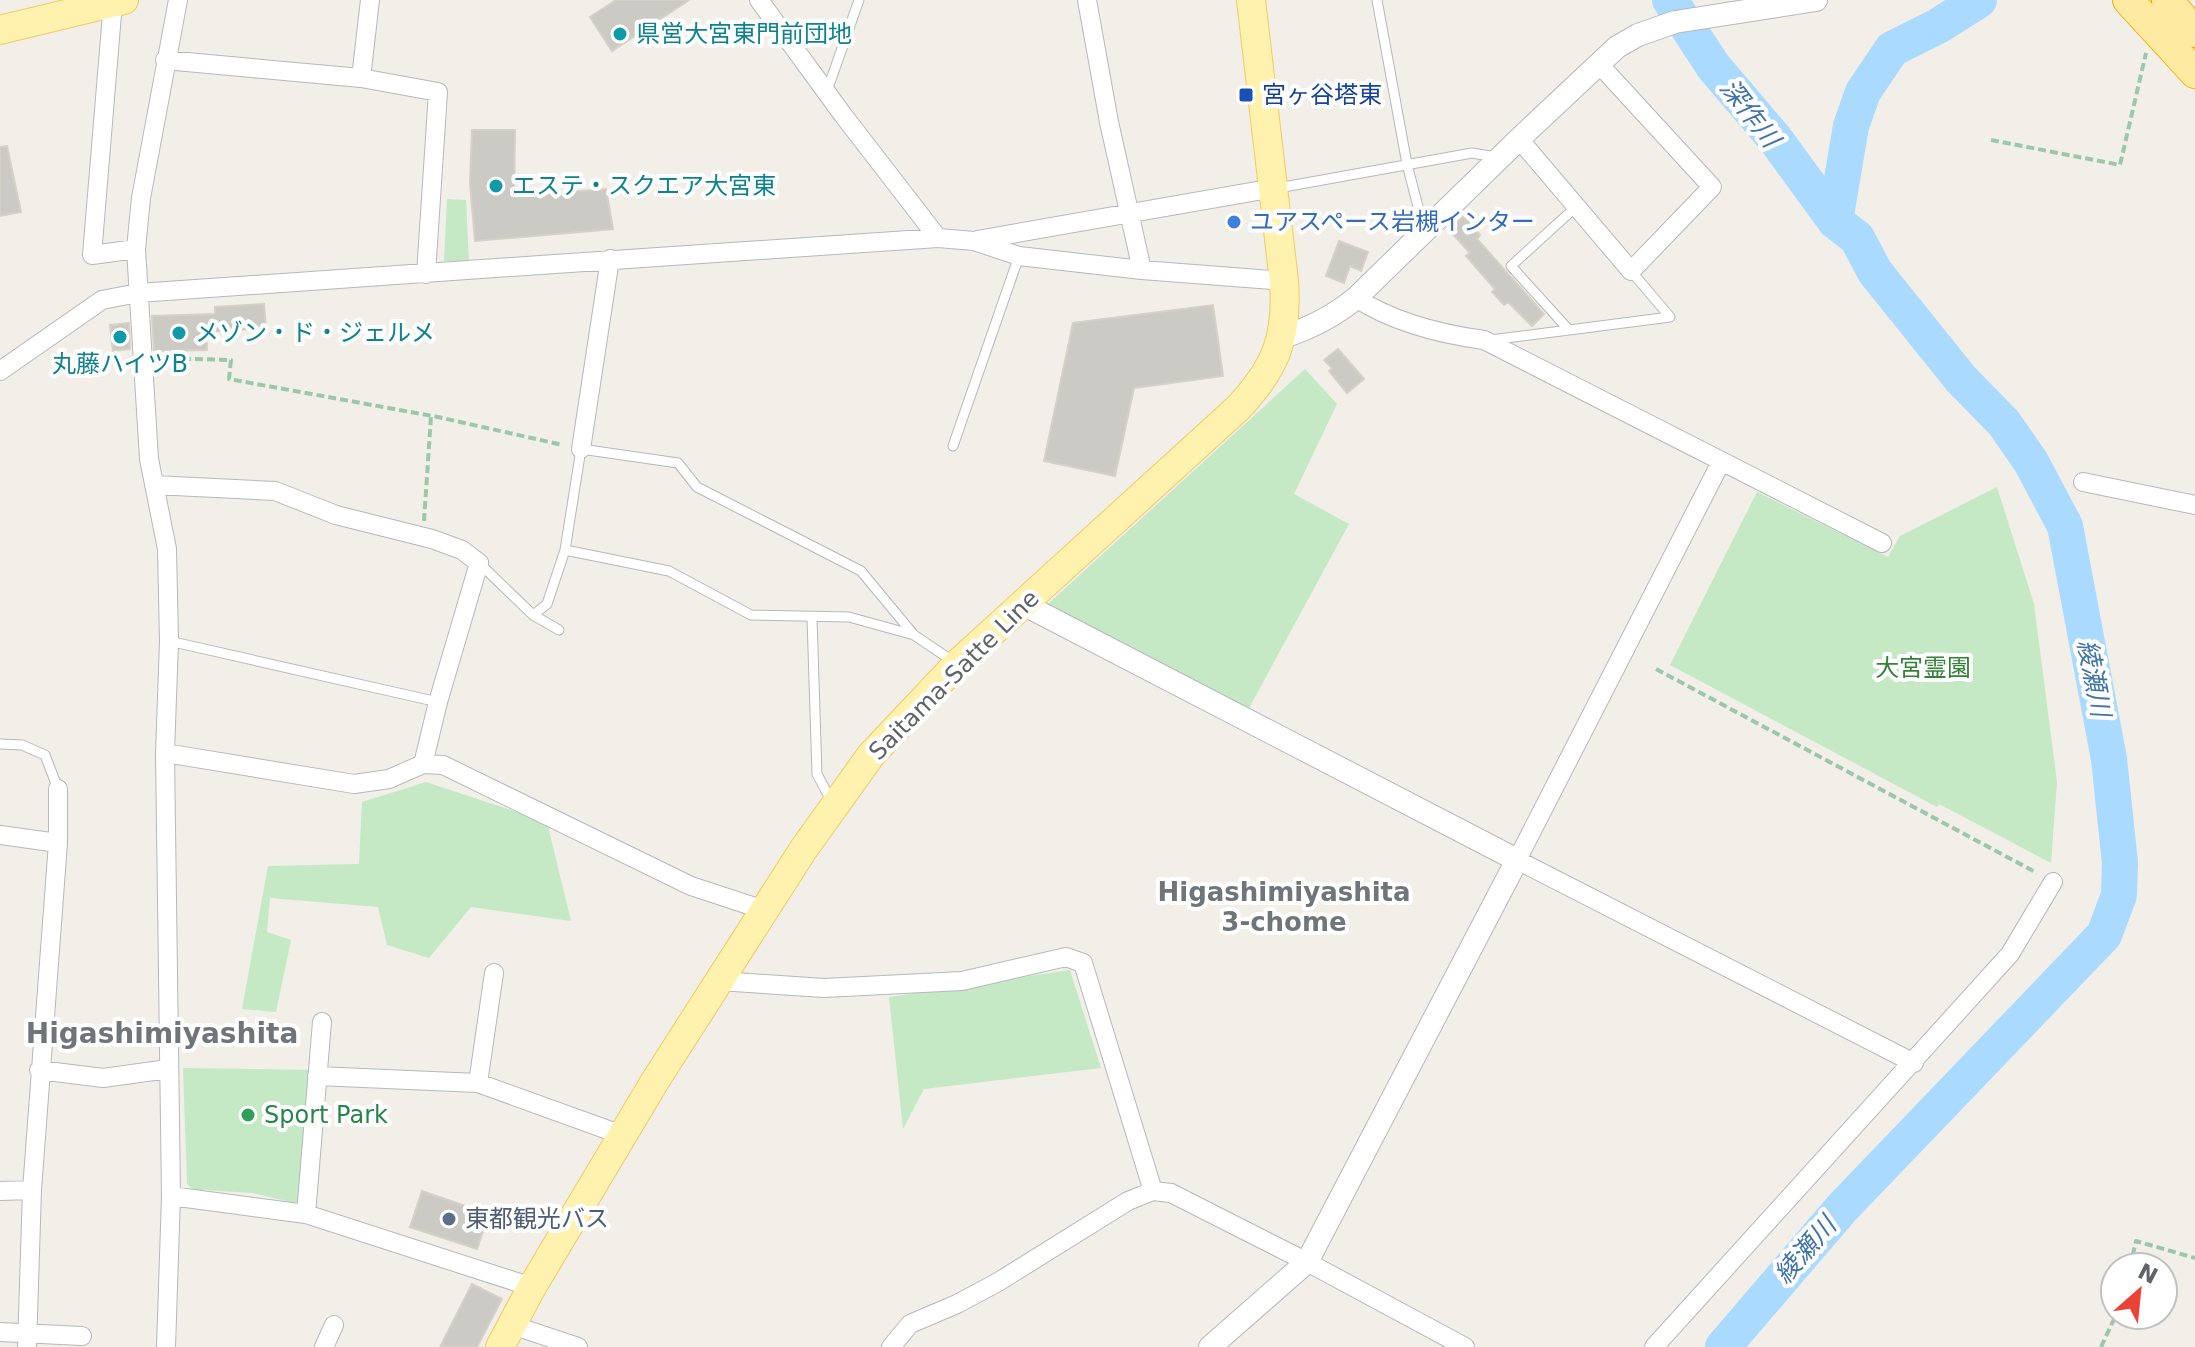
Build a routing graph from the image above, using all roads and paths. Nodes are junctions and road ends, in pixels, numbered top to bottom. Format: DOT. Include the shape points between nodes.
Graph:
graph roads {
  1 [pos="178,0"];
  2 [pos="370,0"];
  3 [pos="759,0"];
  4 [pos="859,0"];
  5 [pos="1087,0"];
  6 [pos="1251,0"];
  7 [pos="1377,0"];
  8 [pos="1816,0"];
  9 [pos="2167,0"];
  10 [pos="118,1"];
  11 [pos="2139,13"];
  12 [pos="0,30"];
  13 [pos="2195,32"];
  14 [pos="165,60"];
  15 [pos="1598,63"];
  16 [pos="2195,73"];
  17 [pos="361,78"];
  18 [pos="826,92"];
  19 [pos="1519,139"];
  20 [pos="1991,140"];
  21 [pos="1499,158"];
  22 [pos="1407,164"];
  23 [pos="1274,188"];
  24 [pos="1578,205"];
  25 [pos="1131,214"];
  26 [pos="1424,230"];
  27 [pos="938,238"];
  28 [pos="974,241"];
  29 [pos="136,249"];
  30 [pos="1019,256"];
  31 [pos="610,259"];
  32 [pos="1142,270"];
  33 [pos="1631,271"];
  34 [pos="426,274"];
  35 [pos="1284,281"];
  36 [pos="138,293"];
  37 [pos="1356,298"];
  38 [pos="1569,330"];
  39 [pos="1283,337"];
  40 [pos="1484,340"];
  41 [pos="142,357"];
  42 [pos="0,371"];
  43 [pos="431,416"];
  44 [pos="953,446"];
  45 [pos="581,449"];
  46 [pos="1721,462"];
  47 [pos="2083,482"];
  48 [pos="154,485"];
  49 [pos="2195,505"];
  50 [pos="423,537"];
  51 [pos="1882,543"];
  52 [pos="565,550"];
  53 [pos="479,563"];
  54 [pos="1023,604"];
  55 [pos="533,615"];
  56 [pos="812,618"];
  57 [pos="559,630"];
  58 [pos="914,635"];
  59 [pos="169,641"];
  60 [pos="957,664"];
  61 [pos="1656,669"];
  62 [pos="438,702"];
  63 [pos="0,744"];
  64 [pos="165,753"];
  65 [pos="423,764"];
  66 [pos="58,789"];
  67 [pos="834,805"];
  68 [pos="0,835"];
  69 [pos="58,843"];
  70 [pos="1517,860"];
  71 [pos="2053,882"];
  72 [pos="764,910"];
  73 [pos="494,973"];
  74 [pos="719,981"];
  75 [pos="322,1022"];
  76 [pos="1914,1063"];
  77 [pos="168,1069"];
  78 [pos="39,1070"];
  79 [pos="317,1076"];
  80 [pos="478,1083"];
  81 [pos="622,1135"];
  82 [pos="32,1190"];
  83 [pos="0,1191"];
  84 [pos="1153,1191"];
  85 [pos="171,1196"];
  86 [pos="306,1214"];
  87 [pos="2134,1251"];
  88 [pos="2171,1251"];
  89 [pos="1307,1262"];
  90 [pos="532,1287"];
  91 [pos="334,1325"];
  92 [pos="0,1332"];
  93 [pos="82,1336"];
  94 [pos="506,1336"];
  95 [pos="27,1340"];
  96 [pos="166,1347"];
  97 [pos="324,1347"];
  98 [pos="578,1347"];
  99 [pos="891,1347"];
  100 [pos="1210,1347"];
  101 [pos="1465,1347"];
  102 [pos="1654,1347"];
  1 -- 14 [label="street"];
  2 -- 17 [label="street"];
  3 -- 18 [label="street"];
  4 -- 18 [label="lane"];
  5 -- 25 [label="street"];
  6 -- 23 [label="main road, Saitama-Satte Line"];
  7 -- 22 [label="lane"];
  8 -- 15 [label="street" via="1675,22 1617,47"];
  9 -- 13 [label="highway"];
  10 -- 12 [label="main road"];
  10 -- 29 [label="street" via="92,255"];
  11 -- 16 [label="highway"];
  11 -- 20 [label="path" via="2120,165"];
  14 -- 17 [label="street"];
  14 -- 29 [label="street"];
  15 -- 19 [label="street"];
  15 -- 33 [label="street" via="1712,187"];
  17 -- 34 [label="street" via="438,92"];
  18 -- 27 [label="street"];
  19 -- 21 [label="street"];
  19 -- 24 [label="street"];
  21 -- 22 [label="lane" via="1472,153"];
  21 -- 26 [label="street"];
  22 -- 23 [label="lane"];
  22 -- 26 [label="lane"];
  23 -- 25 [label="street"];
  23 -- 35 [label="main road, Saitama-Satte Line"];
  24 -- 33 [label="street"];
  24 -- 38 [label="lane" via="1511,266"];
  25 -- 28 [label="street"];
  25 -- 32 [label="street"];
  26 -- 37 [label="street"];
  27 -- 28 [label="street"];
  27 -- 31 [label="street"];
  28 -- 30 [label="street"];
  29 -- 36 [label="street"];
  30 -- 32 [label="street"];
  30 -- 44 [label="lane"];
  31 -- 34 [label="street"];
  31 -- 45 [label="street"];
  32 -- 35 [label="street"];
  33 -- 38 [label="lane" via="1670,317"];
  34 -- 36 [label="street"];
  35 -- 39 [label="main road, Saitama-Satte Line"];
  36 -- 41 [label="street"];
  36 -- 42 [label="street" via="102,300"];
  37 -- 39 [label="street" via="1316,325"];
  37 -- 40 [label="street" via="1417,325"];
  38 -- 40 [label="lane"];
  39 -- 54 [label="main road, Saitama-Satte Line" via="1265,375 1237,409"];
  40 -- 46 [label="street"];
  41 -- 43 [label="path" via="231,360 229,379"];
  41 -- 48 [label="street"];
  43 -- 45 [label="path"];
  43 -- 50 [label="path"];
  45 -- 52 [label="lane"];
  45 -- 58 [label="lane" via="678,463 697,487 861,571"];
  46 -- 51 [label="street"];
  46 -- 70 [label="street"];
  47 -- 49 [label="street"];
  48 -- 50 [label="street" via="275,491 336,515"];
  48 -- 59 [label="street" via="167,549"];
  50 -- 53 [label="street" via="462,550"];
  52 -- 55 [label="lane" via="547,604"];
  52 -- 56 [label="lane" via="669,571 751,615"];
  53 -- 55 [label="lane"];
  53 -- 62 [label="street"];
  54 -- 60 [label="main road, Saitama-Satte Line"];
  54 -- 70 [label="street"];
  55 -- 57 [label="lane"];
  56 -- 58 [label="lane" via="849,617"];
  56 -- 67 [label="lane" via="817,774"];
  58 -- 60 [label="lane"];
  59 -- 62 [label="lane"];
  59 -- 64 [label="street"];
  60 -- 67 [label="main road, Saitama-Satte Line" via="871,755"];
  61 -- 71 [label="path"];
  62 -- 65 [label="street"];
  63 -- 66 [label="lane" via="22,745 45,755"];
  64 -- 65 [label="street" via="354,784 389,779"];
  64 -- 77 [label="street"];
  65 -- 72 [label="street" via="443,765 691,886"];
  66 -- 69 [label="street"];
  67 -- 72 [label="main road, Saitama-Satte Line"];
  68 -- 69 [label="street"];
  69 -- 78 [label="street"];
  70 -- 76 [label="street"];
  70 -- 89 [label="street"];
  71 -- 76 [label="street" via="2010,954"];
  72 -- 74 [label="main road, Saitama-Satte Line"];
  73 -- 80 [label="street"];
  74 -- 81 [label="main road, Saitama-Satte Line"];
  74 -- 84 [label="street" via="824,988 962,981 1066,957 1083,963"];
  75 -- 79 [label="street"];
  76 -- 102 [label="street"];
  77 -- 78 [label="street" via="103,1078"];
  77 -- 85 [label="street"];
  78 -- 82 [label="street"];
  79 -- 80 [label="street"];
  79 -- 86 [label="street"];
  80 -- 81 [label="street"];
  81 -- 90 [label="main road, Saitama-Satte Line"];
  82 -- 83 [label="street"];
  82 -- 95 [label="street"];
  84 -- 89 [label="street" via="1171,1193"];
  84 -- 99 [label="street" via="1128,1201 998,1282 910,1324"];
  85 -- 86 [label="street"];
  85 -- 96 [label="street"];
  86 -- 90 [label="street"];
  87 -- 88 [label="path" via="2136,1241"];
  89 -- 100 [label="street"];
  89 -- 101 [label="street"];
  90 -- 94 [label="main road, Saitama-Satte Line"];
  91 -- 97 [label="street"];
  92 -- 95 [label="street"];
  93 -- 95 [label="street"];
  94 -- 98 [label="street"];
}
